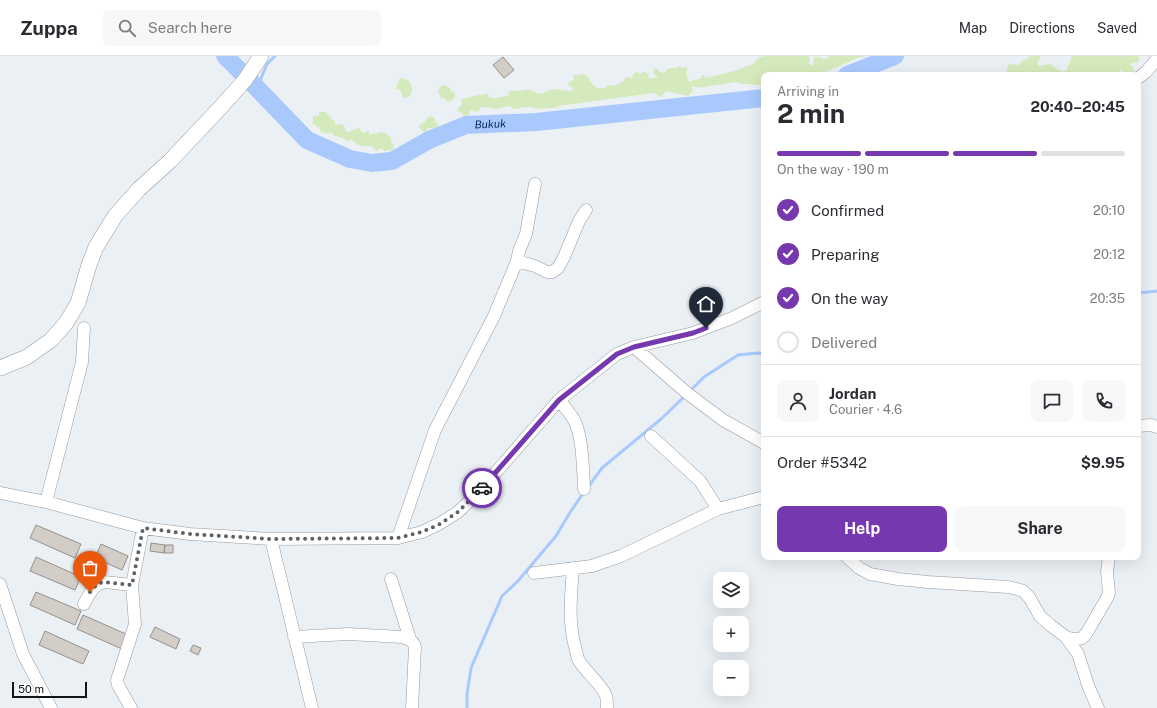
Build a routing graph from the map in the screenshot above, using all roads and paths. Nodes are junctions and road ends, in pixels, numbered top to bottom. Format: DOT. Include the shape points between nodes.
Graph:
graph roads {
  1 [pos="261,56"];
  2 [pos="1157,59"];
  3 [pos="1141,76"];
  4 [pos="535,184"];
  5 [pos="586,210"];
  6 [pos="517,261"];
  7 [pos="761,304"];
  8 [pos="84,328"];
  9 [pos="634,347"];
  10 [pos="0,368"];
  11 [pos="559,400"];
  12 [pos="1155,425"];
  13 [pos="1141,426"];
  14 [pos="652,436"];
  15 [pos="761,441"];
  16 [pos="584,489"];
  17 [pos="0,493"];
  18 [pos="761,498"];
  19 [pos="46,502"];
  20 [pos="718,509"];
  21 [pos="143,528"];
  22 [pos="398,538"];
  23 [pos="271,539"];
  24 [pos="850,560"];
  25 [pos="1109,560"];
  26 [pos="573,568"];
  27 [pos="534,573"];
  28 [pos="391,579"];
  29 [pos="0,584"];
  30 [pos="132,585"];
  31 [pos="84,604"];
  32 [pos="1086,634"];
  33 [pos="294,637"];
  34 [pos="1066,637"];
  35 [pos="410,639"];
  36 [pos="1079,657"];
  37 [pos="50,708"];
  38 [pos="131,708"];
  39 [pos="312,708"];
  40 [pos="412,708"];
  41 [pos="607,708"];
  42 [pos="1098,708"];
  1 -- 10 [label="main road" via="245,80 220,108 170,161 139,188 115,216 96,247 78,303 66,324 51,340 27,357"];
  2 -- 3 [label="street"];
  4 -- 6 [label="street" via="526,234"];
  5 -- 6 [label="street" via="558,268 547,272"];
  6 -- 22 [label="street" via="494,316 435,430"];
  7 -- 9 [label="street" via="693,333"];
  8 -- 19 [label="street" via="82,362"];
  9 -- 11 [label="street" via="617,354"];
  9 -- 15 [label="street" via="693,398 723,420"];
  11 -- 16 [label="street" via="575,421 579,432"];
  11 -- 22 [label="street" via="477,494 458,512 422,532"];
  12 -- 13 [label="street"];
  14 -- 20 [label="street" via="700,481"];
  17 -- 19 [label="street"];
  18 -- 20 [label="street"];
  19 -- 21 [label="street"];
  20 -- 26 [label="street" via="621,556 592,566"];
  21 -- 23 [label="street"];
  21 -- 30 [label="street"];
  22 -- 23 [label="street"];
  23 -- 33 [label="street"];
  24 -- 34 [label="street" via="870,574 928,582 1008,587 1023,591 1040,616"];
  25 -- 32 [label="street" via="1109,592"];
  26 -- 27 [label="street"];
  26 -- 41 [label="street" via="570,621 573,639 578,659 604,691"];
  28 -- 35 [label="street"];
  29 -- 37 [label="street" via="23,654"];
  30 -- 31 [label="street" via="101,582 90,592"];
  30 -- 38 [label="street" via="135,624 117,680"];
  32 -- 34 [label="street" via="1078,639"];
  32 -- 36 [label="street"];
  33 -- 35 [label="street" via="348,634"];
  33 -- 39 [label="street"];
  34 -- 36 [label="street"];
  35 -- 40 [label="street" via="415,647"];
  36 -- 42 [label="street" via="1088,688"];
}
